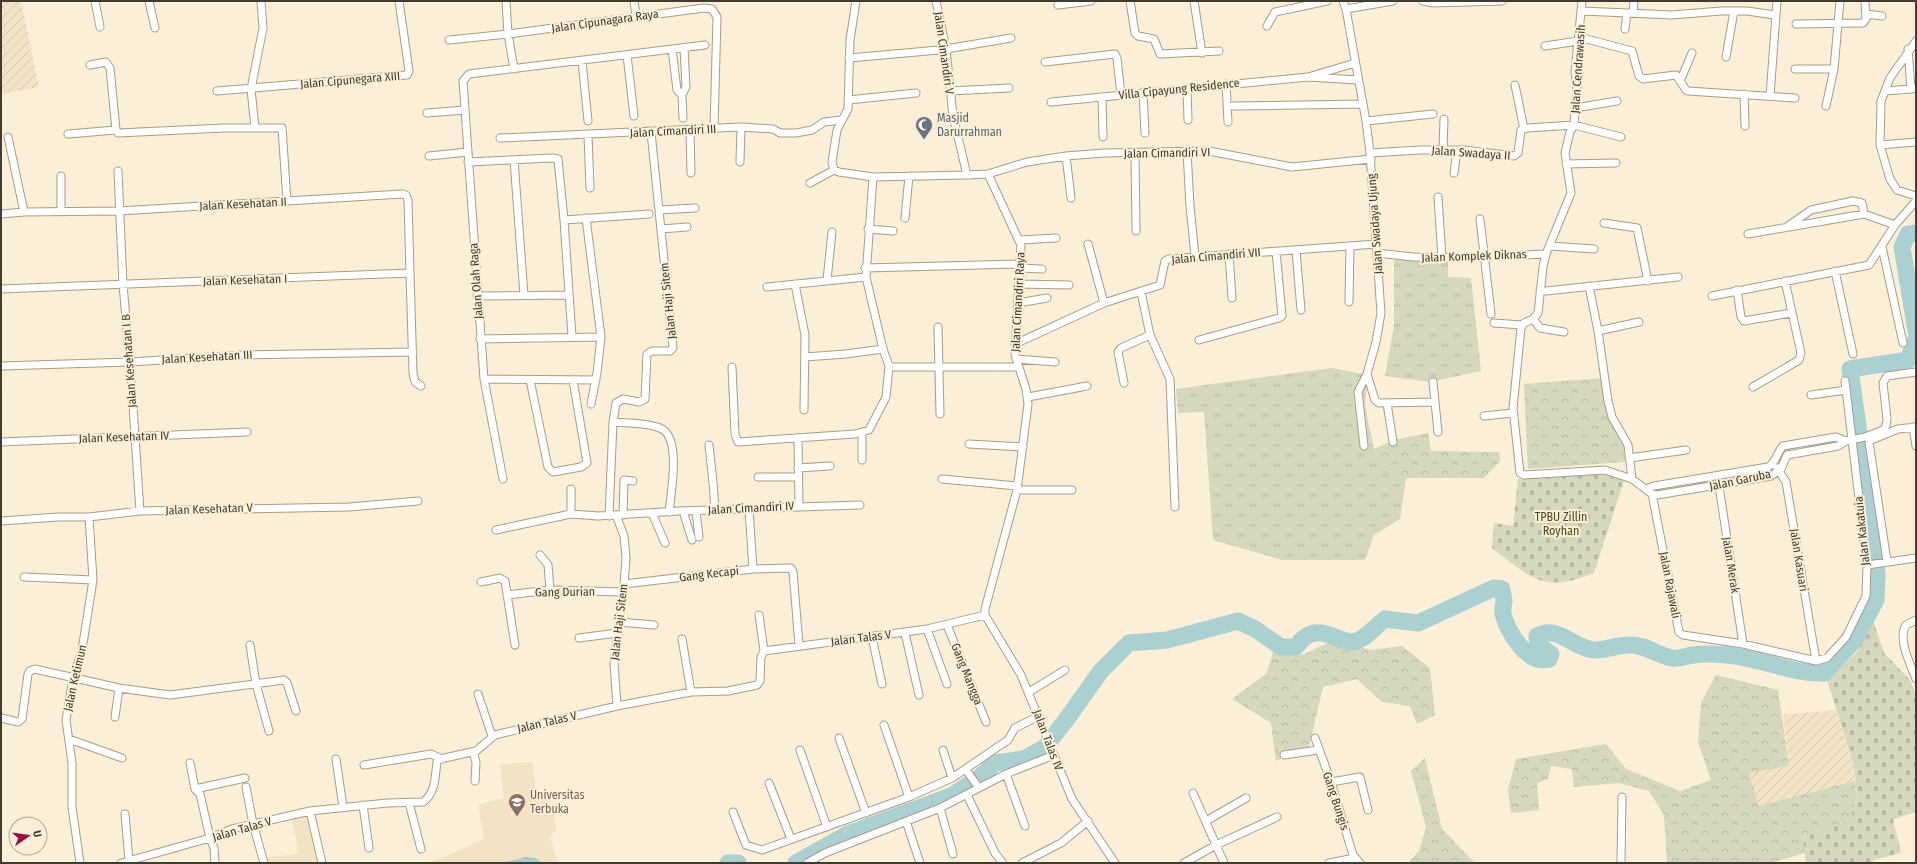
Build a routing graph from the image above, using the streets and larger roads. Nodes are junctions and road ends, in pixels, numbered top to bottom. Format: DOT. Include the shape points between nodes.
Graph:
graph roads {
  1 [pos="95,1"];
  2 [pos="149,1"];
  3 [pos="261,1"];
  4 [pos="399,1"];
  5 [pos="506,1"];
  6 [pos="634,1"];
  7 [pos="856,1"];
  8 [pos="936,1"];
  9 [pos="1091,1"];
  10 [pos="1130,1"];
  11 [pos="1194,1"];
  12 [pos="1327,1"];
  13 [pos="1343,1"];
  14 [pos="1393,1"];
  15 [pos="1425,1"];
  16 [pos="1474,1"];
  17 [pos="1502,1"];
  18 [pos="1582,1"];
  19 [pos="1634,1"];
  20 [pos="1777,1"];
  21 [pos="1840,1"];
  22 [pos="1865,1"];
  23 [pos="1383,2"];
  24 [pos="1058,5"];
  25 [pos="1346,9"];
  26 [pos="1582,11"];
  27 [pos="1734,11"];
  28 [pos="1630,13"];
  29 [pos="1866,14"];
  30 [pos="1775,15"];
  31 [pos="636,16"];
  32 [pos="1882,16"];
  33 [pos="1839,23"];
  34 [pos="1796,24"];
  35 [pos="1267,26"];
  36 [pos="100,27"];
  37 [pos="155,28"];
  38 [pos="1625,29"];
  39 [pos="508,34"];
  40 [pos="1011,38"];
  41 [pos="1579,39"];
  42 [pos="449,40"];
  43 [pos="1916,41"];
  44 [pos="705,45"];
  45 [pos="1545,46"];
  46 [pos="684,48"];
  47 [pos="672,49"];
  48 [pos="1908,49"];
  49 [pos="943,50"];
  50 [pos="1219,51"];
  51 [pos="1202,53"];
  52 [pos="1692,53"];
  53 [pos="627,55"];
  54 [pos="1726,57"];
  55 [pos="848,58"];
  56 [pos="582,61"];
  57 [pos="1045,62"];
  58 [pos="1355,63"];
  59 [pos="90,65"];
  60 [pos="1340,67"];
  61 [pos="514,68"];
  62 [pos="1834,69"];
  63 [pos="1795,70"];
  64 [pos="1308,76"];
  65 [pos="1341,79"];
  66 [pos="1358,80"];
  67 [pos="1681,80"];
  68 [pos="1226,84"];
  69 [pos="1514,86"];
  70 [pos="1009,88"];
  71 [pos="1187,88"];
  72 [pos="1914,88"];
  73 [pos="251,89"];
  74 [pos="217,91"];
  75 [pos="950,91"];
  76 [pos="1885,91"];
  77 [pos="1143,92"];
  78 [pos="916,93"];
  79 [pos="1121,94"];
  80 [pos="1744,94"];
  81 [pos="682,95"];
  82 [pos="1770,96"];
  83 [pos="1102,97"];
  84 [pos="1795,98"];
  85 [pos="848,100"];
  86 [pos="1617,101"];
  87 [pos="1051,102"];
  88 [pos="1363,104"];
  89 [pos="1233,106"];
  90 [pos="1826,106"];
  91 [pos="1575,108"];
  92 [pos="465,110"];
  93 [pos="427,113"];
  94 [pos="1433,114"];
  95 [pos="634,116"];
  96 [pos="683,118"];
  97 [pos="1444,119"];
  98 [pos="842,120"];
  99 [pos="1188,120"];
  100 [pos="588,121"];
  101 [pos="1366,121"];
  102 [pos="1228,122"];
  103 [pos="1574,125"];
  104 [pos="1745,126"];
  105 [pos="741,127"];
  106 [pos="255,128"];
  107 [pos="714,128"];
  108 [pos="1524,129"];
  109 [pos="116,130"];
  110 [pos="690,130"];
  111 [pos="651,132"];
  112 [pos="1145,133"];
  113 [pos="68,134"];
  114 [pos="588,135"];
  115 [pos="8,137"];
  116 [pos="1102,137"];
  117 [pos="1621,137"];
  118 [pos="500,138"];
  119 [pos="1916,142"];
  120 [pos="1880,145"];
  121 [pos="1443,150"];
  122 [pos="1457,150"];
  123 [pos="468,152"];
  124 [pos="1187,152"];
  125 [pos="1135,154"];
  126 [pos="429,156"];
  127 [pos="1066,156"];
  128 [pos="1370,156"];
  129 [pos="514,160"];
  130 [pos="468,162"];
  131 [pos="740,162"];
  132 [pos="1616,163"];
  133 [pos="1566,164"];
  134 [pos="834,170"];
  135 [pos="118,171"];
  136 [pos="691,173"];
  137 [pos="988,174"];
  138 [pos="1454,174"];
  139 [pos="967,175"];
  140 [pos="62,176"];
  141 [pos="909,176"];
  142 [pos="873,177"];
  143 [pos="810,183"];
  144 [pos="590,188"];
  145 [pos="1916,196"];
  146 [pos="1438,197"];
  147 [pos="1071,198"];
  148 [pos="287,201"];
  149 [pos="1916,201"];
  150 [pos="695,208"];
  151 [pos="659,210"];
  152 [pos="61,211"];
  153 [pos="119,211"];
  154 [pos="24,212"];
  155 [pos="1,214"];
  156 [pos="649,214"];
  157 [pos="1864,214"];
  158 [pos="586,218"];
  159 [pos="905,218"];
  160 [pos="1480,219"];
  161 [pos="564,220"];
  162 [pos="1604,223"];
  163 [pos="1895,225"];
  164 [pos="1788,226"];
  165 [pos="687,227"];
  166 [pos="661,229"];
  167 [pos="868,229"];
  168 [pos="893,231"];
  169 [pos="1136,231"];
  170 [pos="832,232"];
  171 [pos="1748,234"];
  172 [pos="1056,238"];
  173 [pos="1020,240"];
  174 [pos="1088,244"];
  175 [pos="1376,244"];
  176 [pos="1350,246"];
  177 [pos="1550,246"];
  178 [pos="1882,246"];
  179 [pos="1594,249"];
  180 [pos="1296,250"];
  181 [pos="1276,251"];
  182 [pos="1377,253"];
  183 [pos="1229,254"];
  184 [pos="1546,254"];
  185 [pos="1195,256"];
  186 [pos="1484,256"];
  187 [pos="1442,258"];
  188 [pos="1020,266"];
  189 [pos="865,268"];
  190 [pos="1042,269"];
  191 [pos="1835,271"];
  192 [pos="410,273"];
  193 [pos="866,277"];
  194 [pos="1678,277"];
  195 [pos="827,280"];
  196 [pos="1648,281"];
  197 [pos="1785,281"];
  198 [pos="795,284"];
  199 [pos="1019,284"];
  200 [pos="123,285"];
  201 [pos="1070,285"];
  202 [pos="1589,286"];
  203 [pos="767,287"];
  204 [pos="1,289"];
  205 [pos="1737,290"];
  206 [pos="1540,291"];
  207 [pos="1141,292"];
  208 [pos="524,295"];
  209 [pos="568,295"];
  210 [pos="477,296"];
  211 [pos="1712,296"];
  212 [pos="1047,298"];
  213 [pos="1232,298"];
  214 [pos="1349,302"];
  215 [pos="1018,303"];
  216 [pos="1104,303"];
  217 [pos="1301,310"];
  218 [pos="1792,313"];
  219 [pos="1490,314"];
  220 [pos="1533,319"];
  221 [pos="1639,322"];
  222 [pos="1494,323"];
  223 [pos="1522,325"];
  224 [pos="938,327"];
  225 [pos="1598,331"];
  226 [pos="1564,332"];
  227 [pos="1150,335"];
  228 [pos="572,336"];
  229 [pos="601,337"];
  230 [pos="480,339"];
  231 [pos="1199,340"];
  232 [pos="1903,343"];
  233 [pos="1015,344"];
  234 [pos="883,349"];
  235 [pos="413,352"];
  236 [pos="1853,354"];
  237 [pos="805,356"];
  238 [pos="130,362"];
  239 [pos="1055,362"];
  240 [pos="1017,363"];
  241 [pos="1,366"];
  242 [pos="889,366"];
  243 [pos="732,367"];
  244 [pos="939,368"];
  245 [pos="1916,372"];
  246 [pos="1367,374"];
  247 [pos="484,379"];
  248 [pos="530,380"];
  249 [pos="572,380"];
  250 [pos="596,380"];
  251 [pos="1845,381"];
  252 [pos="1433,382"];
  253 [pos="1124,383"];
  254 [pos="421,386"];
  255 [pos="1087,386"];
  256 [pos="1752,387"];
  257 [pos="1846,390"];
  258 [pos="1811,395"];
  259 [pos="1028,397"];
  260 [pos="1435,402"];
  261 [pos="1387,403"];
  262 [pos="591,404"];
  263 [pos="804,410"];
  264 [pos="1513,413"];
  265 [pos="940,414"];
  266 [pos="1484,416"];
  267 [pos="613,422"];
  268 [pos="1915,427"];
  269 [pos="247,432"];
  270 [pos="1438,432"];
  271 [pos="862,433"];
  272 [pos="134,438"];
  273 [pos="798,438"];
  274 [pos="1852,440"];
  275 [pos="1,442"];
  276 [pos="1393,442"];
  277 [pos="969,444"];
  278 [pos="709,445"];
  279 [pos="1364,446"];
  280 [pos="1916,446"];
  281 [pos="1024,447"];
  282 [pos="1686,450"];
  283 [pos="1629,458"];
  284 [pos="862,460"];
  285 [pos="1774,463"];
  286 [pos="830,466"];
  287 [pos="798,468"];
  288 [pos="1779,471"];
  289 [pos="758,477"];
  290 [pos="798,477"];
  291 [pos="503,479"];
  292 [pos="942,479"];
  293 [pos="1632,479"];
  294 [pos="632,481"];
  295 [pos="1719,486"];
  296 [pos="1017,488"];
  297 [pos="571,489"];
  298 [pos="1072,490"];
  299 [pos="1647,490"];
  300 [pos="418,501"];
  301 [pos="860,505"];
  302 [pos="799,507"];
  303 [pos="1175,507"];
  304 [pos="749,510"];
  305 [pos="140,511"];
  306 [pos="683,511"];
  307 [pos="696,511"];
  308 [pos="715,511"];
  309 [pos="669,512"];
  310 [pos="652,513"];
  311 [pos="571,514"];
  312 [pos="616,516"];
  313 [pos="89,517"];
  314 [pos="1,521"];
  315 [pos="496,530"];
  316 [pos="665,543"];
  317 [pos="540,554"];
  318 [pos="1916,558"];
  319 [pos="1885,561"];
  320 [pos="1869,564"];
  321 [pos="753,569"];
  322 [pos="24,577"];
  323 [pos="93,580"];
  324 [pos="481,582"];
  325 [pos="624,584"];
  326 [pos="550,590"];
  327 [pos="623,592"];
  328 [pos="507,595"];
  329 [pos="759,615"];
  330 [pos="985,615"];
  331 [pos="1916,620"];
  332 [pos="619,622"];
  333 [pos="947,625"];
  334 [pos="654,626"];
  335 [pos="927,630"];
  336 [pos="905,633"];
  337 [pos="617,634"];
  338 [pos="872,637"];
  339 [pos="579,638"];
  340 [pos="682,639"];
  341 [pos="1744,644"];
  342 [pos="250,645"];
  343 [pos="515,645"];
  344 [pos="799,645"];
  345 [pos="764,651"];
  346 [pos="1816,661"];
  347 [pos="1065,670"];
  348 [pos="73,679"];
  349 [pos="1916,679"];
  350 [pos="256,684"];
  351 [pos="882,684"];
  352 [pos="947,684"];
  353 [pos="119,688"];
  354 [pos="690,692"];
  355 [pos="1029,692"];
  356 [pos="478,694"];
  357 [pos="919,695"];
  358 [pos="617,706"];
  359 [pos="296,711"];
  360 [pos="1039,716"];
  361 [pos="115,717"];
  362 [pos="1,718"];
  363 [pos="986,722"];
  364 [pos="884,725"];
  365 [pos="268,731"];
  366 [pos="492,736"];
  367 [pos="839,738"];
  368 [pos="1315,738"];
  369 [pos="70,739"];
  370 [pos="800,750"];
  371 [pos="942,750"];
  372 [pos="1318,750"];
  373 [pos="473,752"];
  374 [pos="1053,752"];
  375 [pos="1284,754"];
  376 [pos="122,758"];
  377 [pos="442,758"];
  378 [pos="336,759"];
  379 [pos="190,762"];
  380 [pos="364,765"];
  381 [pos="966,770"];
  382 [pos="1006,774"];
  383 [pos="245,778"];
  384 [pos="952,778"];
  385 [pos="475,781"];
  386 [pos="1331,782"];
  387 [pos="769,783"];
  388 [pos="976,784"];
  389 [pos="246,787"];
  390 [pos="195,789"];
  391 [pos="1193,793"];
  392 [pos="967,795"];
  393 [pos="909,797"];
  394 [pos="1622,797"];
  395 [pos="1246,798"];
  396 [pos="410,802"];
  397 [pos="363,805"];
  398 [pos="343,807"];
  399 [pos="940,808"];
  400 [pos="1368,810"];
  401 [pos="310,811"];
  402 [pos="733,812"];
  403 [pos="866,813"];
  404 [pos="125,814"];
  405 [pos="1277,817"];
  406 [pos="906,821"];
  407 [pos="1088,821"];
  408 [pos="1206,821"];
  409 [pos="253,824"];
  410 [pos="1025,826"];
  411 [pos="827,827"];
  412 [pos="210,838"];
  413 [pos="791,839"];
  414 [pos="1216,845"];
  415 [pos="369,848"];
  416 [pos="421,849"];
  417 [pos="953,854"];
  418 [pos="1357,860"];
  419 [pos="129,861"];
  420 [pos="215,862"];
  421 [pos="1001,862"];
  422 [pos="80,863"];
  423 [pos="121,863"];
  424 [pos="264,863"];
  425 [pos="322,863"];
  426 [pos="807,863"];
  427 [pos="920,863"];
  428 [pos="1022,863"];
  429 [pos="1115,863"];
  430 [pos="1184,863"];
  431 [pos="1224,863"];
  432 [pos="1328,863"];
  433 [pos="1621,863"];
  1 -- 36 [label="street"];
  2 -- 37 [label="street"];
  3 -- 73 [label="street" via="264,28"];
  4 -- 73 [label="street, Jalan Cipunegara XIII" via="409,71 407,75"];
  5 -- 39 [label="street"];
  6 -- 31 [label="street"];
  7 -- 55 [label="street"];
  8 -- 49 [label="street, Jalan Cimandiri V"];
  9 -- 24 [label="street"];
  10 -- 51 [label="street" via="1136,33 1138,36 1154,39 1160,54"];
  11 -- 51 [label="street"];
  12 -- 35 [label="street" via="1275,12"];
  13 -- 25 [label="street, Jalan Swadaya Ujung"];
  14 -- 23 [label="street"];
  15 -- 16 [label="street"];
  16 -- 17 [label="street"];
  18 -- 26 [label="street, Jalan Cendrawasih"];
  19 -- 28 [label="street"];
  20 -- 30 [label="street"];
  21 -- 33 [label="street"];
  22 -- 29 [label="street"];
  23 -- 25 [label="street"];
  25 -- 58 [label="street, Jalan Swadaya Ujung"];
  26 -- 28 [label="street"];
  26 -- 41 [label="street, Jalan Cendrawasih"];
  27 -- 28 [label="street" via="1672,16"];
  27 -- 30 [label="street"];
  27 -- 54 [label="street"];
  28 -- 38 [label="street"];
  29 -- 32 [label="street"];
  29 -- 33 [label="street" via="1863,23"];
  30 -- 82 [label="street"];
  31 -- 39 [label="street, Jalan Cipunagara Raya"];
  31 -- 107 [label="street, Jalan Cipunagara Raya" via="704,8 712,9 717,16"];
  33 -- 34 [label="street"];
  33 -- 62 [label="street"];
  39 -- 42 [label="street, Jalan Cipunagara Raya"];
  39 -- 61 [label="street"];
  40 -- 49 [label="street"];
  41 -- 45 [label="street"];
  41 -- 67 [label="street" via="1632,51 1639,78 1676,75"];
  41 -- 91 [label="street, Jalan Cendrawasih" via="1575,72"];
  43 -- 48 [label="street"];
  44 -- 46 [label="street"];
  46 -- 47 [label="street"];
  46 -- 81 [label="street" via="686,87"];
  47 -- 53 [label="street"];
  47 -- 81 [label="street" via="677,90"];
  48 -- 72 [label="street"];
  48 -- 76 [label="street"];
  49 -- 55 [label="street"];
  49 -- 75 [label="street, Jalan Cimandiri V"];
  50 -- 51 [label="street"];
  52 -- 67 [label="street"];
  53 -- 56 [label="street"];
  53 -- 95 [label="street"];
  55 -- 85 [label="street"];
  56 -- 61 [label="street"];
  56 -- 100 [label="street"];
  57 -- 79 [label="street" via="1115,54"];
  58 -- 60 [label="street, Villa Cipayung Residence"];
  58 -- 66 [label="street, Jalan Swadaya Ujung"];
  59 -- 109 [label="street" via="106,62 110,68"];
  60 -- 64 [label="street, Villa Cipayung Residence"];
  60 -- 65 [label="street"];
  61 -- 92 [label="street, Jalan Olah Raga" via="469,74 463,81"];
  62 -- 63 [label="street"];
  62 -- 90 [label="street"];
  64 -- 65 [label="street, Villa Cipayung Residence"];
  64 -- 68 [label="street, Villa Cipayung Residence"];
  65 -- 66 [label="street, Villa Cipayung Residence"];
  66 -- 88 [label="street, Jalan Swadaya Ujung"];
  67 -- 80 [label="street" via="1688,91"];
  68 -- 71 [label="street, Villa Cipayung Residence"];
  68 -- 102 [label="street"];
  69 -- 108 [label="street"];
  70 -- 75 [label="street"];
  71 -- 77 [label="street, Villa Cipayung Residence"];
  71 -- 99 [label="street"];
  72 -- 76 [label="street"];
  73 -- 74 [label="street, Jalan Cipunegara XIII"];
  73 -- 106 [label="street"];
  75 -- 139 [label="street, Jalan Cimandiri V" via="953,116"];
  76 -- 120 [label="street" via="1881,101"];
  77 -- 79 [label="street, Villa Cipayung Residence"];
  77 -- 112 [label="street"];
  78 -- 85 [label="street"];
  79 -- 83 [label="street, Villa Cipayung Residence"];
  80 -- 82 [label="street"];
  80 -- 104 [label="street"];
  81 -- 96 [label="street"];
  82 -- 84 [label="street"];
  83 -- 87 [label="street, Villa Cipayung Residence"];
  83 -- 116 [label="street"];
  85 -- 98 [label="street" via="848,110"];
  86 -- 91 [label="street"];
  88 -- 89 [label="street"];
  88 -- 101 [label="street, Jalan Swadaya Ujung"];
  91 -- 103 [label="street, Jalan Cendrawasih"];
  92 -- 93 [label="street"];
  92 -- 123 [label="street, Jalan Olah Raga"];
  94 -- 101 [label="street"];
  97 -- 121 [label="street"];
  98 -- 105 [label="street, Jalan Cimandiri III" via="824,122 812,130 796,133 780,132 773,128"];
  98 -- 134 [label="street" via="837,130 832,162"];
  101 -- 128 [label="street, Jalan Swadaya Ujung"];
  103 -- 108 [label="street"];
  103 -- 117 [label="street"];
  103 -- 133 [label="street, Jalan Cendrawasih" via="1566,144"];
  105 -- 107 [label="street, Jalan Cimandiri III"];
  105 -- 131 [label="street"];
  106 -- 109 [label="street" via="118,133"];
  106 -- 148 [label="street" via="282,128"];
  107 -- 110 [label="street, Jalan Cimandiri III"];
  108 -- 122 [label="street, Jalan Swadaya II" via="1521,130 1516,156"];
  109 -- 113 [label="street"];
  110 -- 111 [label="street, Jalan Cimandiri III"];
  110 -- 136 [label="street"];
  111 -- 114 [label="street, Jalan Cimandiri III"];
  111 -- 151 [label="street, Jalan Haji Sitem"];
  114 -- 118 [label="street, Jalan Cimandiri III"];
  114 -- 144 [label="street"];
  115 -- 154 [label="street"];
  119 -- 120 [label="street"];
  120 -- 145 [label="street" via="1890,179 1897,190"];
  121 -- 122 [label="street, Jalan Swadaya II"];
  121 -- 128 [label="street, Jalan Swadaya II"];
  122 -- 138 [label="street"];
  123 -- 126 [label="street"];
  123 -- 130 [label="street, Jalan Olah Raga"];
  124 -- 125 [label="street, Jalan Cimandiri VI"];
  124 -- 128 [label="street, Jalan Cimandiri VI" via="1209,151 1292,167"];
  124 -- 185 [label="street"];
  125 -- 127 [label="street, Jalan Cimandiri VI"];
  125 -- 169 [label="street"];
  127 -- 137 [label="street, Jalan Cimandiri VI" via="1028,162"];
  127 -- 147 [label="street"];
  128 -- 175 [label="street, Jalan Swadaya Ujung"];
  129 -- 130 [label="street"];
  129 -- 161 [label="street" via="558,160"];
  129 -- 208 [label="street"];
  130 -- 210 [label="street, Jalan Olah Raga"];
  132 -- 133 [label="street"];
  133 -- 177 [label="street, Jalan Cendrawasih" via="1571,193"];
  134 -- 142 [label="street"];
  134 -- 143 [label="street"];
  135 -- 153 [label="street, Jalan Kesehatan I B"];
  137 -- 139 [label="street"];
  137 -- 173 [label="street, Jalan Cimandiri Raya"];
  139 -- 141 [label="street"];
  140 -- 152 [label="street"];
  141 -- 142 [label="street"];
  141 -- 159 [label="street"];
  142 -- 167 [label="street"];
  146 -- 187 [label="street"];
  148 -- 153 [label="street, Jalan Kesehatan II"];
  148 -- 192 [label="street, Jalan Kesehatan II" via="406,195"];
  149 -- 163 [label="street"];
  150 -- 151 [label="street"];
  151 -- 166 [label="street, Jalan Haji Sitem"];
  152 -- 153 [label="street, Jalan Kesehatan II"];
  152 -- 154 [label="street, Jalan Kesehatan II"];
  153 -- 200 [label="street, Jalan Kesehatan I B"];
  154 -- 155 [label="street, Jalan Kesehatan II"];
  156 -- 158 [label="street"];
  157 -- 163 [label="street"];
  157 -- 164 [label="street"];
  157 -- 164 [label="street" via="1862,203 1853,201 1810,210"];
  158 -- 161 [label="street"];
  158 -- 229 [label="street"];
  160 -- 186 [label="street"];
  161 -- 209 [label="street"];
  162 -- 196 [label="street" via="1637,228"];
  163 -- 178 [label="street"];
  164 -- 171 [label="street"];
  165 -- 166 [label="street"];
  166 -- 267 [label="street, Jalan Haji Sitem" via="673,348 670,351 652,351 647,354 645,399 639,402 619,400 616,403"];
  167 -- 168 [label="street"];
  167 -- 189 [label="street"];
  170 -- 195 [label="street"];
  172 -- 173 [label="street"];
  173 -- 188 [label="street, Jalan Cimandiri Raya"];
  174 -- 216 [label="street"];
  175 -- 176 [label="street, Jalan Cimandiri VII"];
  175 -- 182 [label="street, Jalan Swadaya Ujung"];
  176 -- 180 [label="street, Jalan Cimandiri VII"];
  176 -- 214 [label="street"];
  177 -- 179 [label="street"];
  177 -- 184 [label="street, Jalan Cendrawasih"];
  178 -- 191 [label="street" via="1869,265"];
  178 -- 232 [label="street"];
  180 -- 181 [label="street, Jalan Cimandiri VII"];
  180 -- 217 [label="street"];
  181 -- 183 [label="street, Jalan Cimandiri VII"];
  181 -- 231 [label="street" via="1282,311 1280,317"];
  182 -- 187 [label="street, Jalan Komplek Diknas"];
  182 -- 246 [label="street, Jalan Swadaya Ujung" via="1381,313"];
  183 -- 185 [label="street, Jalan Cimandiri VII"];
  183 -- 213 [label="street"];
  184 -- 186 [label="street, Jalan Komplek Diknas"];
  184 -- 206 [label="street, Jalan Cendrawasih"];
  185 -- 207 [label="street, Jalan Cimandiri VII" via="1165,261 1160,285"];
  186 -- 187 [label="street, Jalan Komplek Diknas"];
  186 -- 219 [label="street"];
  188 -- 189 [label="street"];
  188 -- 190 [label="street"];
  188 -- 199 [label="street, Jalan Cimandiri Raya"];
  189 -- 193 [label="street"];
  191 -- 197 [label="street"];
  191 -- 236 [label="street"];
  192 -- 200 [label="street, Jalan Kesehatan I"];
  192 -- 235 [label="street"];
  193 -- 195 [label="street"];
  193 -- 234 [label="street"];
  194 -- 196 [label="street"];
  195 -- 198 [label="street"];
  196 -- 202 [label="street"];
  197 -- 205 [label="street"];
  197 -- 218 [label="street"];
  198 -- 203 [label="street"];
  198 -- 237 [label="street" via="804,327"];
  199 -- 201 [label="street"];
  199 -- 215 [label="street, Jalan Cimandiri Raya"];
  200 -- 204 [label="street, Jalan Kesehatan I"];
  200 -- 238 [label="street, Jalan Kesehatan I B"];
  202 -- 206 [label="street"];
  202 -- 225 [label="street"];
  205 -- 211 [label="street"];
  205 -- 218 [label="street" via="1741,317 1744,321"];
  206 -- 220 [label="street, Jalan Cendrawasih" via="1538,313"];
  207 -- 216 [label="street, Jalan Cimandiri VII"];
  207 -- 227 [label="street"];
  208 -- 209 [label="street"];
  208 -- 210 [label="street"];
  209 -- 228 [label="street"];
  210 -- 230 [label="street, Jalan Olah Raga"];
  212 -- 215 [label="street"];
  215 -- 233 [label="street, Jalan Cimandiri Raya"];
  216 -- 233 [label="street, Jalan Cimandiri VII"];
  218 -- 256 [label="street" via="1801,353 1799,360"];
  220 -- 223 [label="street"];
  220 -- 226 [label="street" via="1540,328"];
  221 -- 225 [label="street"];
  222 -- 223 [label="street"];
  223 -- 264 [label="street"];
  224 -- 244 [label="street"];
  225 -- 283 [label="street" via="1608,400 1612,416 1626,440"];
  227 -- 253 [label="street" via="1121,348 1118,352"];
  227 -- 303 [label="street" via="1170,379"];
  228 -- 229 [label="street"];
  228 -- 230 [label="street"];
  229 -- 250 [label="street"];
  230 -- 247 [label="street, Jalan Olah Raga"];
  233 -- 240 [label="street, Jalan Cimandiri Raya"];
  234 -- 237 [label="street"];
  234 -- 242 [label="street"];
  235 -- 238 [label="street, Jalan Kesehatan III" via="244,355"];
  235 -- 254 [label="street" via="414,380"];
  237 -- 263 [label="street"];
  238 -- 241 [label="street, Jalan Kesehatan III"];
  238 -- 272 [label="street, Jalan Kesehatan I B"];
  239 -- 240 [label="street"];
  240 -- 244 [label="street"];
  240 -- 259 [label="street, Jalan Cimandiri Raya"];
  242 -- 244 [label="street"];
  242 -- 271 [label="street" via="886,397 869,430"];
  243 -- 273 [label="street" via="735,434 738,442"];
  244 -- 265 [label="street"];
  245 -- 274 [label="street" via="1887,376 1883,382 1886,426 1883,430"];
  246 -- 261 [label="street" via="1375,400"];
  246 -- 279 [label="street, Jalan Swadaya Ujung" via="1358,392"];
  247 -- 248 [label="street"];
  247 -- 291 [label="street, Jalan Olah Raga"];
  248 -- 249 [label="street"];
  248 -- 249 [label="street" via="548,467 553,472 581,467 587,463"];
  249 -- 250 [label="street"];
  250 -- 262 [label="street"];
  251 -- 257 [label="street, Jalan Kakatuia"];
  252 -- 260 [label="street"];
  255 -- 259 [label="street"];
  257 -- 258 [label="street"];
  257 -- 274 [label="street, Jalan Kakatuia"];
  259 -- 281 [label="street, Jalan Cimandiri Raya"];
  260 -- 261 [label="street"];
  260 -- 270 [label="street"];
  261 -- 276 [label="street"];
  264 -- 266 [label="street"];
  264 -- 293 [label="street" via="1519,468 1523,475 1605,470"];
  267 -- 309 [label="street" via="656,427 666,433 674,460"];
  267 -- 312 [label="street, Jalan Haji Sitem"];
  268 -- 280 [label="street"];
  268 -- 319 [label="street" via="1898,429 1868,442"];
  269 -- 272 [label="street, Jalan Kesehatan IV"];
  271 -- 273 [label="street"];
  271 -- 284 [label="street"];
  272 -- 275 [label="street, Jalan Kesehatan IV"];
  272 -- 305 [label="street, Jalan Kesehatan I B"];
  273 -- 287 [label="street, Jalan Cimandiri IV"];
  274 -- 285 [label="street, Jalan Garuba" via="1836,437 1783,446 1777,453"];
  274 -- 288 [label="street, Jalan Garuba" via="1838,446 1787,455"];
  274 -- 320 [label="street, Jalan Kakatuia"];
  277 -- 281 [label="street"];
  278 -- 308 [label="street"];
  281 -- 296 [label="street, Jalan Cimandiri Raya"];
  282 -- 283 [label="street"];
  283 -- 293 [label="street"];
  285 -- 288 [label="street, Jalan Kasuari"];
  285 -- 299 [label="street, Jalan Garuba" via="1768,467 1654,486"];
  286 -- 287 [label="street"];
  287 -- 290 [label="street, Jalan Cimandiri IV"];
  288 -- 295 [label="street, Jalan Garuba" via="1771,476"];
  288 -- 346 [label="street, Jalan Kasuari" via="1786,482"];
  289 -- 290 [label="street"];
  290 -- 302 [label="street, Jalan Cimandiri IV"];
  292 -- 296 [label="street"];
  293 -- 299 [label="street"];
  294 -- 312 [label="street" via="624,480"];
  295 -- 299 [label="street, Jalan Garuba" via="1657,495"];
  295 -- 341 [label="street, Jalan Merak"];
  296 -- 298 [label="street"];
  296 -- 330 [label="street, Jalan Cimandiri Raya"];
  297 -- 311 [label="street"];
  299 -- 341 [label="street, Jalan Rajawali" via="1679,632 1683,635"];
  300 -- 305 [label="street, Jalan Kesehatan V" via="354,507"];
  301 -- 302 [label="street"];
  302 -- 304 [label="street, Jalan Cimandiri IV"];
  304 -- 308 [label="street, Jalan Cimandiri IV"];
  304 -- 321 [label="street"];
  305 -- 313 [label="street, Jalan Kesehatan V"];
  306 -- 307 [label="street, Jalan Cimandiri IV"];
  306 -- 307 [label="street" via="695,538"];
  306 -- 309 [label="street, Jalan Cimandiri IV"];
  307 -- 308 [label="street, Jalan Cimandiri IV"];
  309 -- 310 [label="street, Jalan Cimandiri IV"];
  310 -- 312 [label="street, Jalan Cimandiri IV"];
  310 -- 316 [label="street"];
  311 -- 312 [label="street, Jalan Cimandiri IV"];
  311 -- 315 [label="street, Jalan Cimandiri IV"];
  312 -- 325 [label="street, Jalan Haji Sitem" via="624,536"];
  313 -- 314 [label="street, Jalan Kesehatan V"];
  313 -- 323 [label="street, Jalan Ketimun"];
  317 -- 326 [label="street" via="548,565"];
  318 -- 319 [label="street"];
  319 -- 320 [label="street"];
  320 -- 346 [label="street, Jalan Kakatuia" via="1866,596 1846,637 1827,658"];
  321 -- 325 [label="street, Gang Kecapi"];
  321 -- 344 [label="street, Gang Kecapi" via="792,569"];
  322 -- 323 [label="street"];
  323 -- 348 [label="street, Jalan Ketimun" via="82,650"];
  324 -- 328 [label="street" via="502,578 505,581"];
  325 -- 327 [label="street, Jalan Haji Sitem"];
  326 -- 327 [label="street, Gang Durian"];
  326 -- 328 [label="street, Gang Durian"];
  327 -- 332 [label="street, Jalan Haji Sitem"];
  328 -- 343 [label="street"];
  329 -- 345 [label="street"];
  330 -- 333 [label="street, Jalan Talas V"];
  330 -- 355 [label="street, Jalan Talas IV" via="1009,652"];
  331 -- 349 [label="street" via="1906,626 1903,635"];
  332 -- 334 [label="street"];
  332 -- 337 [label="street, Jalan Haji Sitem"];
  333 -- 335 [label="street, Jalan Talas V"];
  333 -- 363 [label="street, Gang Mangga"];
  335 -- 336 [label="street, Jalan Talas V"];
  335 -- 352 [label="street"];
  336 -- 338 [label="street, Jalan Talas V"];
  336 -- 357 [label="street"];
  337 -- 339 [label="street"];
  337 -- 358 [label="street, Jalan Haji Sitem" via="614,673"];
  338 -- 344 [label="street, Jalan Talas V"];
  338 -- 351 [label="street"];
  340 -- 354 [label="street"];
  341 -- 346 [label="street, Jalan Rajawali"];
  342 -- 350 [label="street"];
  344 -- 345 [label="street, Jalan Talas V"];
  345 -- 354 [label="street, Jalan Talas V" via="761,657 760,681 757,685 728,691"];
  347 -- 355 [label="street"];
  348 -- 353 [label="street"];
  348 -- 362 [label="street" via="32,669 28,674 22,719 18,722"];
  348 -- 369 [label="street, Jalan Ketimun" via="66,720"];
  350 -- 353 [label="street" via="175,695"];
  350 -- 359 [label="street" via="286,680"];
  350 -- 365 [label="street"];
  353 -- 361 [label="street"];
  354 -- 358 [label="street, Jalan Talas V"];
  355 -- 360 [label="street, Jalan Talas IV"];
  356 -- 366 [label="street"];
  358 -- 366 [label="street, Jalan Talas V"];
  360 -- 374 [label="street, Jalan Talas IV"];
  360 -- 381 [label="street" via="1015,728 1008,740"];
  364 -- 393 [label="street"];
  366 -- 373 [label="street"];
  367 -- 403 [label="street"];
  368 -- 372 [label="street, Gang Bungis"];
  369 -- 376 [label="street"];
  369 -- 422 [label="street, Jalan Ketimun" via="72,807"];
  370 -- 411 [label="street"];
  371 -- 384 [label="street"];
  372 -- 375 [label="street"];
  372 -- 386 [label="street, Gang Bungis"];
  373 -- 377 [label="street"];
  373 -- 385 [label="street" via="476,762"];
  374 -- 382 [label="street"];
  374 -- 407 [label="street, Jalan Talas IV" via="1072,799"];
  377 -- 380 [label="street" via="431,754"];
  377 -- 396 [label="street, Jalan Talas V" via="437,762 434,789 431,794 423,802"];
  378 -- 398 [label="street"];
  379 -- 390 [label="street"];
  381 -- 384 [label="street"];
  381 -- 388 [label="street"];
  382 -- 388 [label="street"];
  382 -- 410 [label="street"];
  383 -- 390 [label="street"];
  384 -- 393 [label="street"];
  386 -- 400 [label="street" via="1360,777"];
  386 -- 418 [label="street, Gang Bungis"];
  387 -- 413 [label="street"];
  388 -- 392 [label="street"];
  389 -- 409 [label="street"];
  390 -- 412 [label="street" via="200,794"];
  391 -- 408 [label="street"];
  392 -- 399 [label="street"];
  392 -- 421 [label="street"];
  393 -- 403 [label="street"];
  394 -- 433 [label="street"];
  395 -- 408 [label="street"];
  396 -- 397 [label="street, Jalan Talas V"];
  396 -- 416 [label="street"];
  397 -- 398 [label="street, Jalan Talas V"];
  397 -- 415 [label="street"];
  398 -- 401 [label="street, Jalan Talas V"];
  399 -- 406 [label="street"];
  399 -- 417 [label="street"];
  401 -- 409 [label="street, Jalan Talas V"];
  401 -- 425 [label="street"];
  402 -- 413 [label="street" via="746,845 762,850"];
  403 -- 411 [label="street"];
  404 -- 419 [label="street"];
  405 -- 414 [label="street"];
  406 -- 426 [label="street" via="825,853"];
  406 -- 427 [label="street"];
  407 -- 428 [label="street" via="1061,843"];
  407 -- 429 [label="street, Jalan Talas IV"];
  408 -- 414 [label="street"];
  409 -- 412 [label="street, Jalan Talas V"];
  409 -- 424 [label="street"];
  411 -- 413 [label="street"];
  412 -- 419 [label="street, Jalan Talas V"];
  412 -- 420 [label="street"];
  414 -- 430 [label="street"];
  414 -- 431 [label="street"];
  418 -- 432 [label="street"];
  419 -- 423 [label="street, Jalan Talas V"];
}
